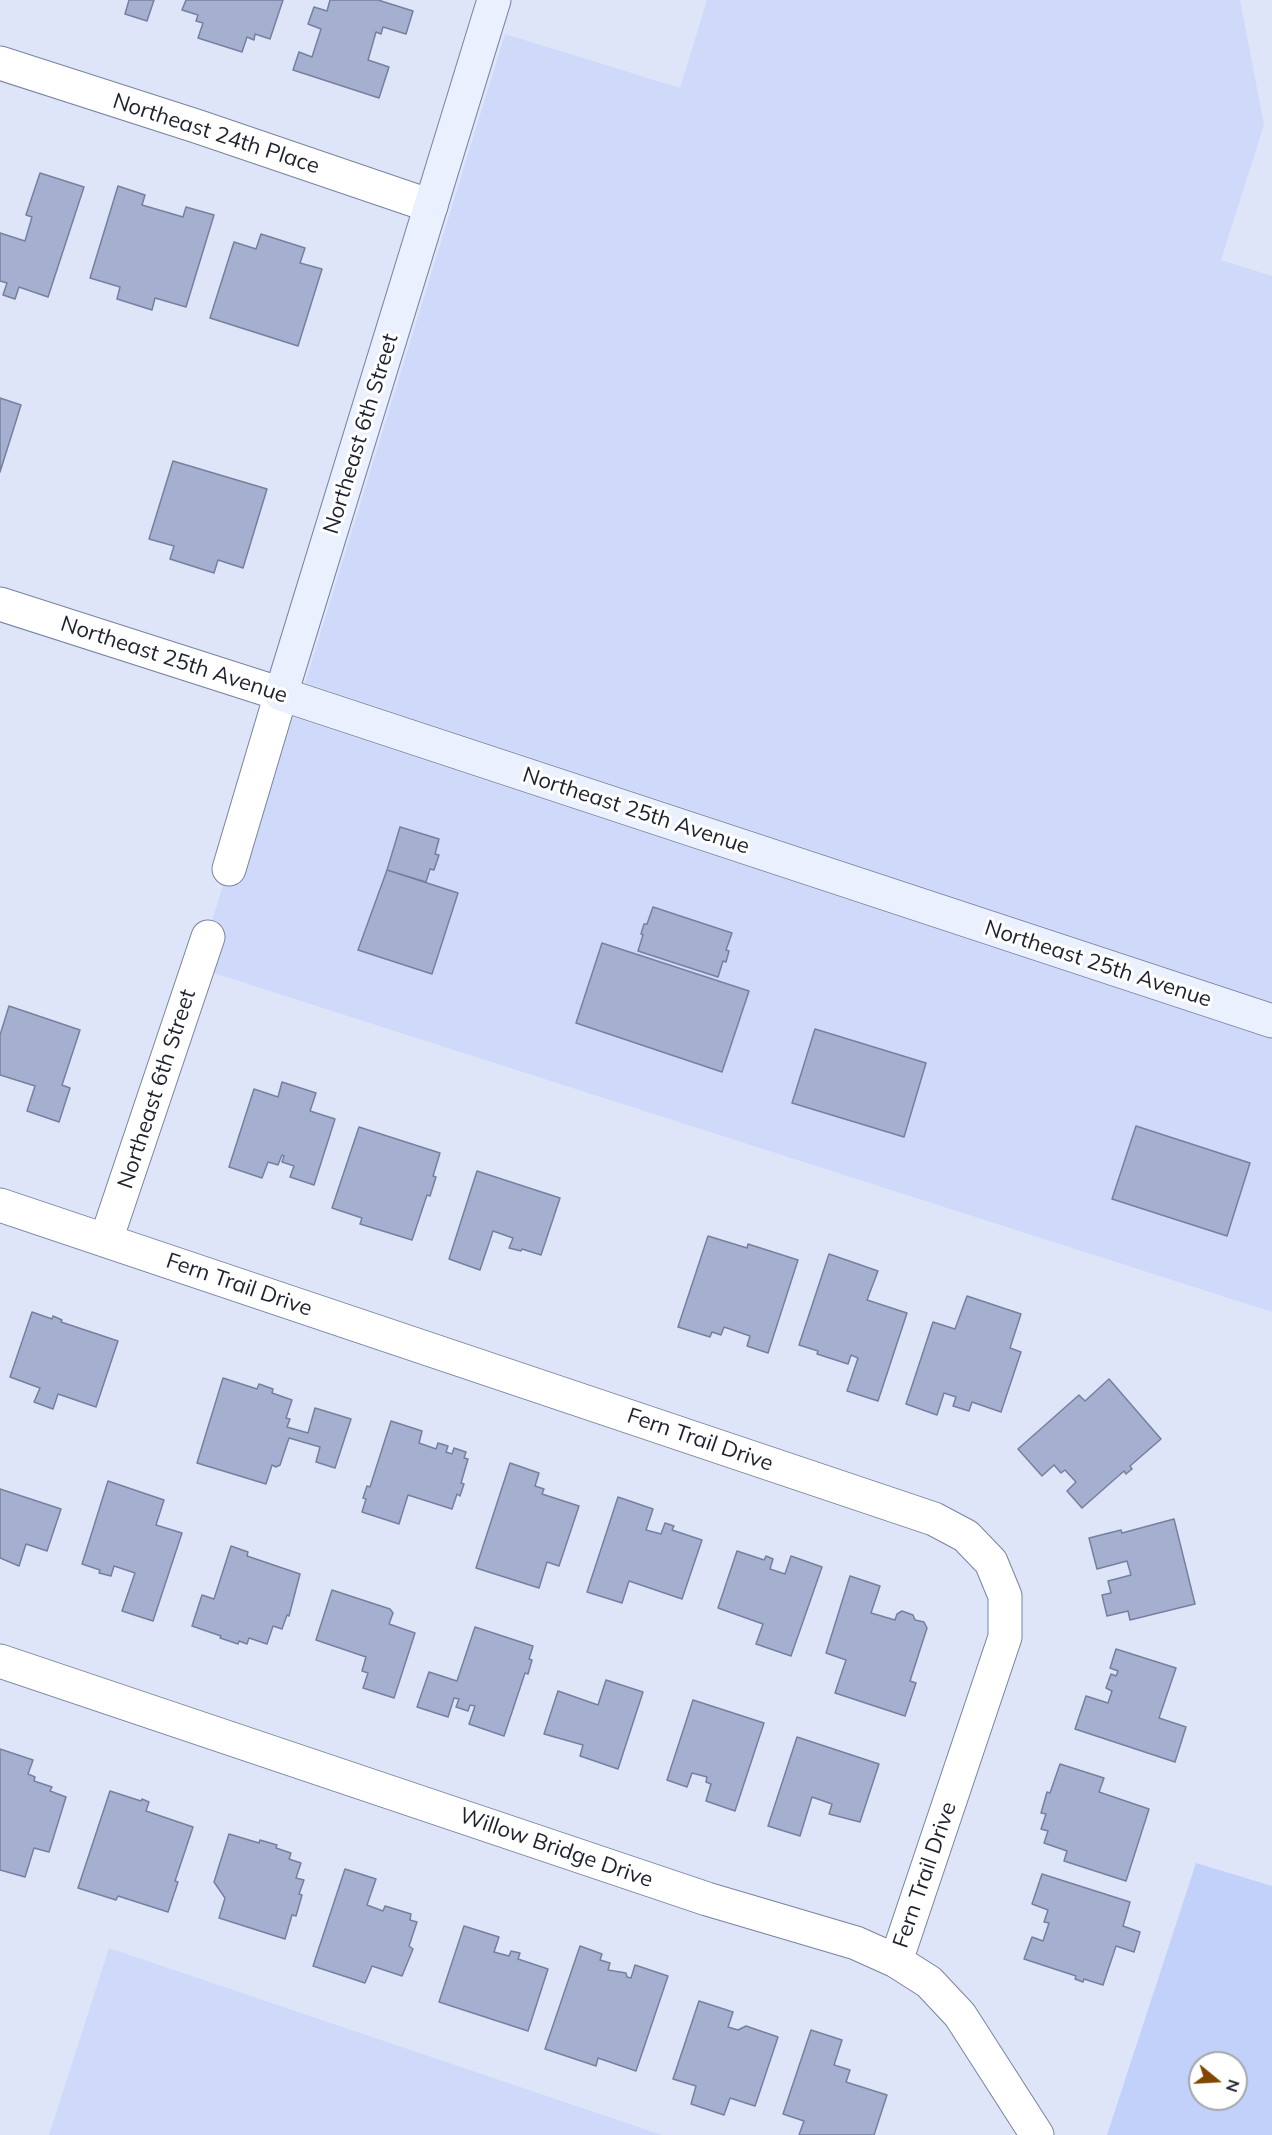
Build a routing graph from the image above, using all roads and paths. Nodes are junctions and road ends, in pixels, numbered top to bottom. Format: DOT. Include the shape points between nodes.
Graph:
graph roads {
  1 [pos="494,0"];
  2 [pos="0,63"];
  3 [pos="431,206"];
  4 [pos="0,603"];
  5 [pos="281,694"];
  6 [pos="230,868"];
  7 [pos="208,937"];
  8 [pos="1272,1021"];
  9 [pos="0,1205"];
  10 [pos="106,1240"];
  11 [pos="0,1661"];
  12 [pos="896,1960"];
  13 [pos="1037,2135"];
  1 -- 3 [label="street, Northeast 6th Street"];
  2 -- 3 [label="street, Northeast 24th Place"];
  3 -- 5 [label="street, Northeast 6th Street"];
  4 -- 5 [label="street, Northeast 25th Avenue"];
  5 -- 6 [label="street, Northeast 6th Street"];
  5 -- 8 [label="street, Northeast 25th Avenue"];
  7 -- 10 [label="street, Northeast 6th Street"];
  9 -- 10 [label="street, Fern Trail Drive"];
  10 -- 12 [label="street, Fern Trail Drive" via="934,1519 966,1536 991,1562 1005,1596 1005,1637"];
  11 -- 12 [label="street, Willow Bridge Drive" via="707,1899 856,1943"];
  12 -- 13 [label="street, Willow Bridge Drive" via="929,1982 960,2015"];
}
